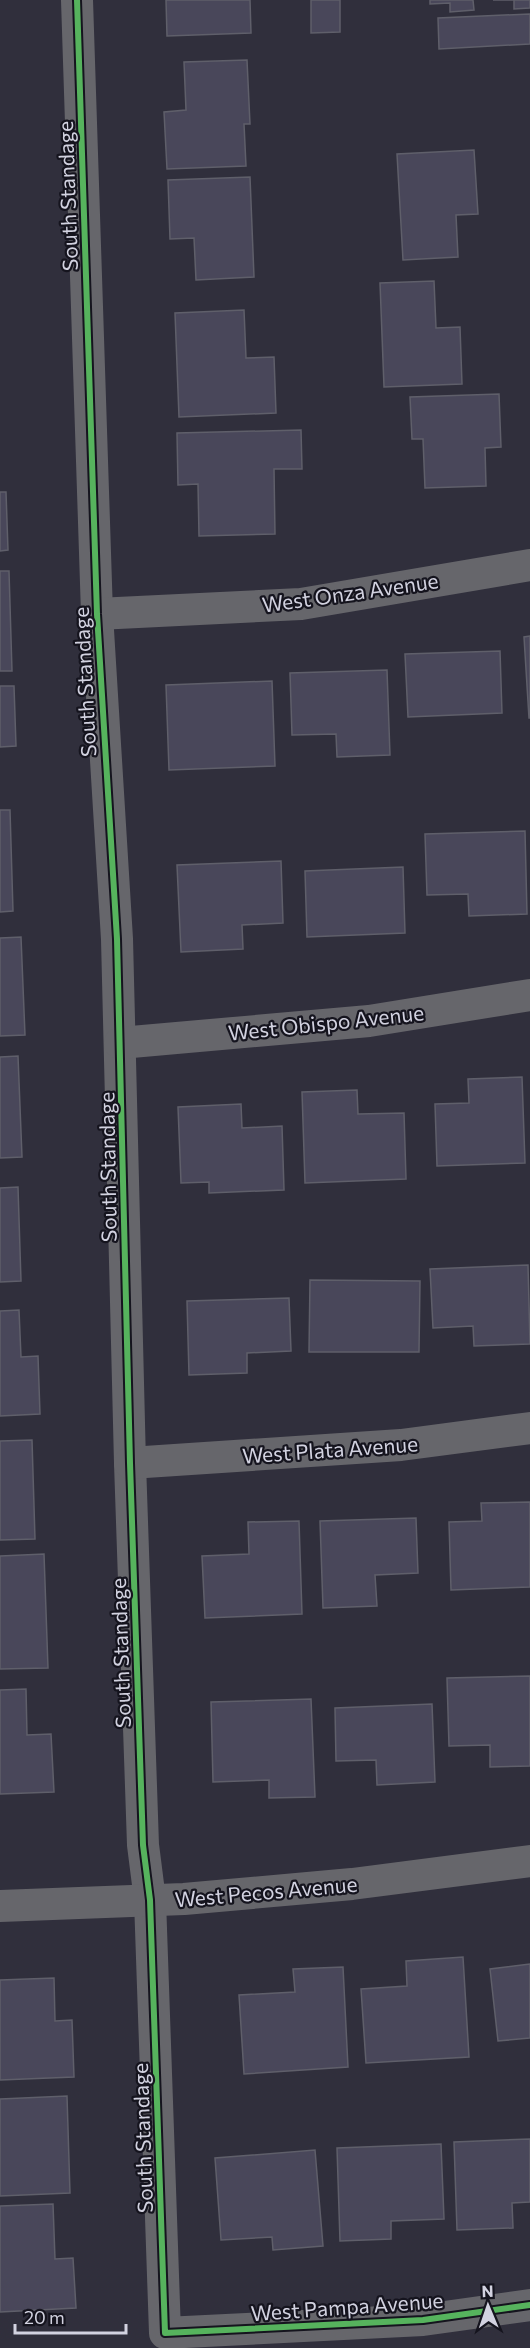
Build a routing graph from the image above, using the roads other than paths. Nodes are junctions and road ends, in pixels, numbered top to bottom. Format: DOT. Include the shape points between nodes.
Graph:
graph roads {
  1 [pos="77,0"];
  2 [pos="530,565"];
  3 [pos="96,614"];
  4 [pos="530,995"];
  5 [pos="120,1043"];
  6 [pos="530,1428"];
  7 [pos="130,1463"];
  8 [pos="530,1861"];
  9 [pos="150,1900"];
  10 [pos="0,1906"];
  11 [pos="530,2305"];
  12 [pos="165,2333"];
  1 -- 3 [label="street, South Standage"];
  2 -- 3 [label="street, West Onza Avenue" via="301,604"];
  3 -- 5 [label="street, South Standage"];
  4 -- 5 [label="street, West Obispo Avenue" via="369,1021"];
  5 -- 7 [label="street, South Standage"];
  6 -- 7 [label="street, West Plata Avenue" via="401,1445"];
  7 -- 9 [label="street, South Standage" via="143,1845"];
  8 -- 9 [label="street, West Pecos Avenue" via="352,1884"];
  9 -- 10 [label="street, West Pecos Avenue"];
  9 -- 12 [label="street, South Standage"];
  11 -- 12 [label="street, West Pampa Avenue" via="423,2320"];
}
